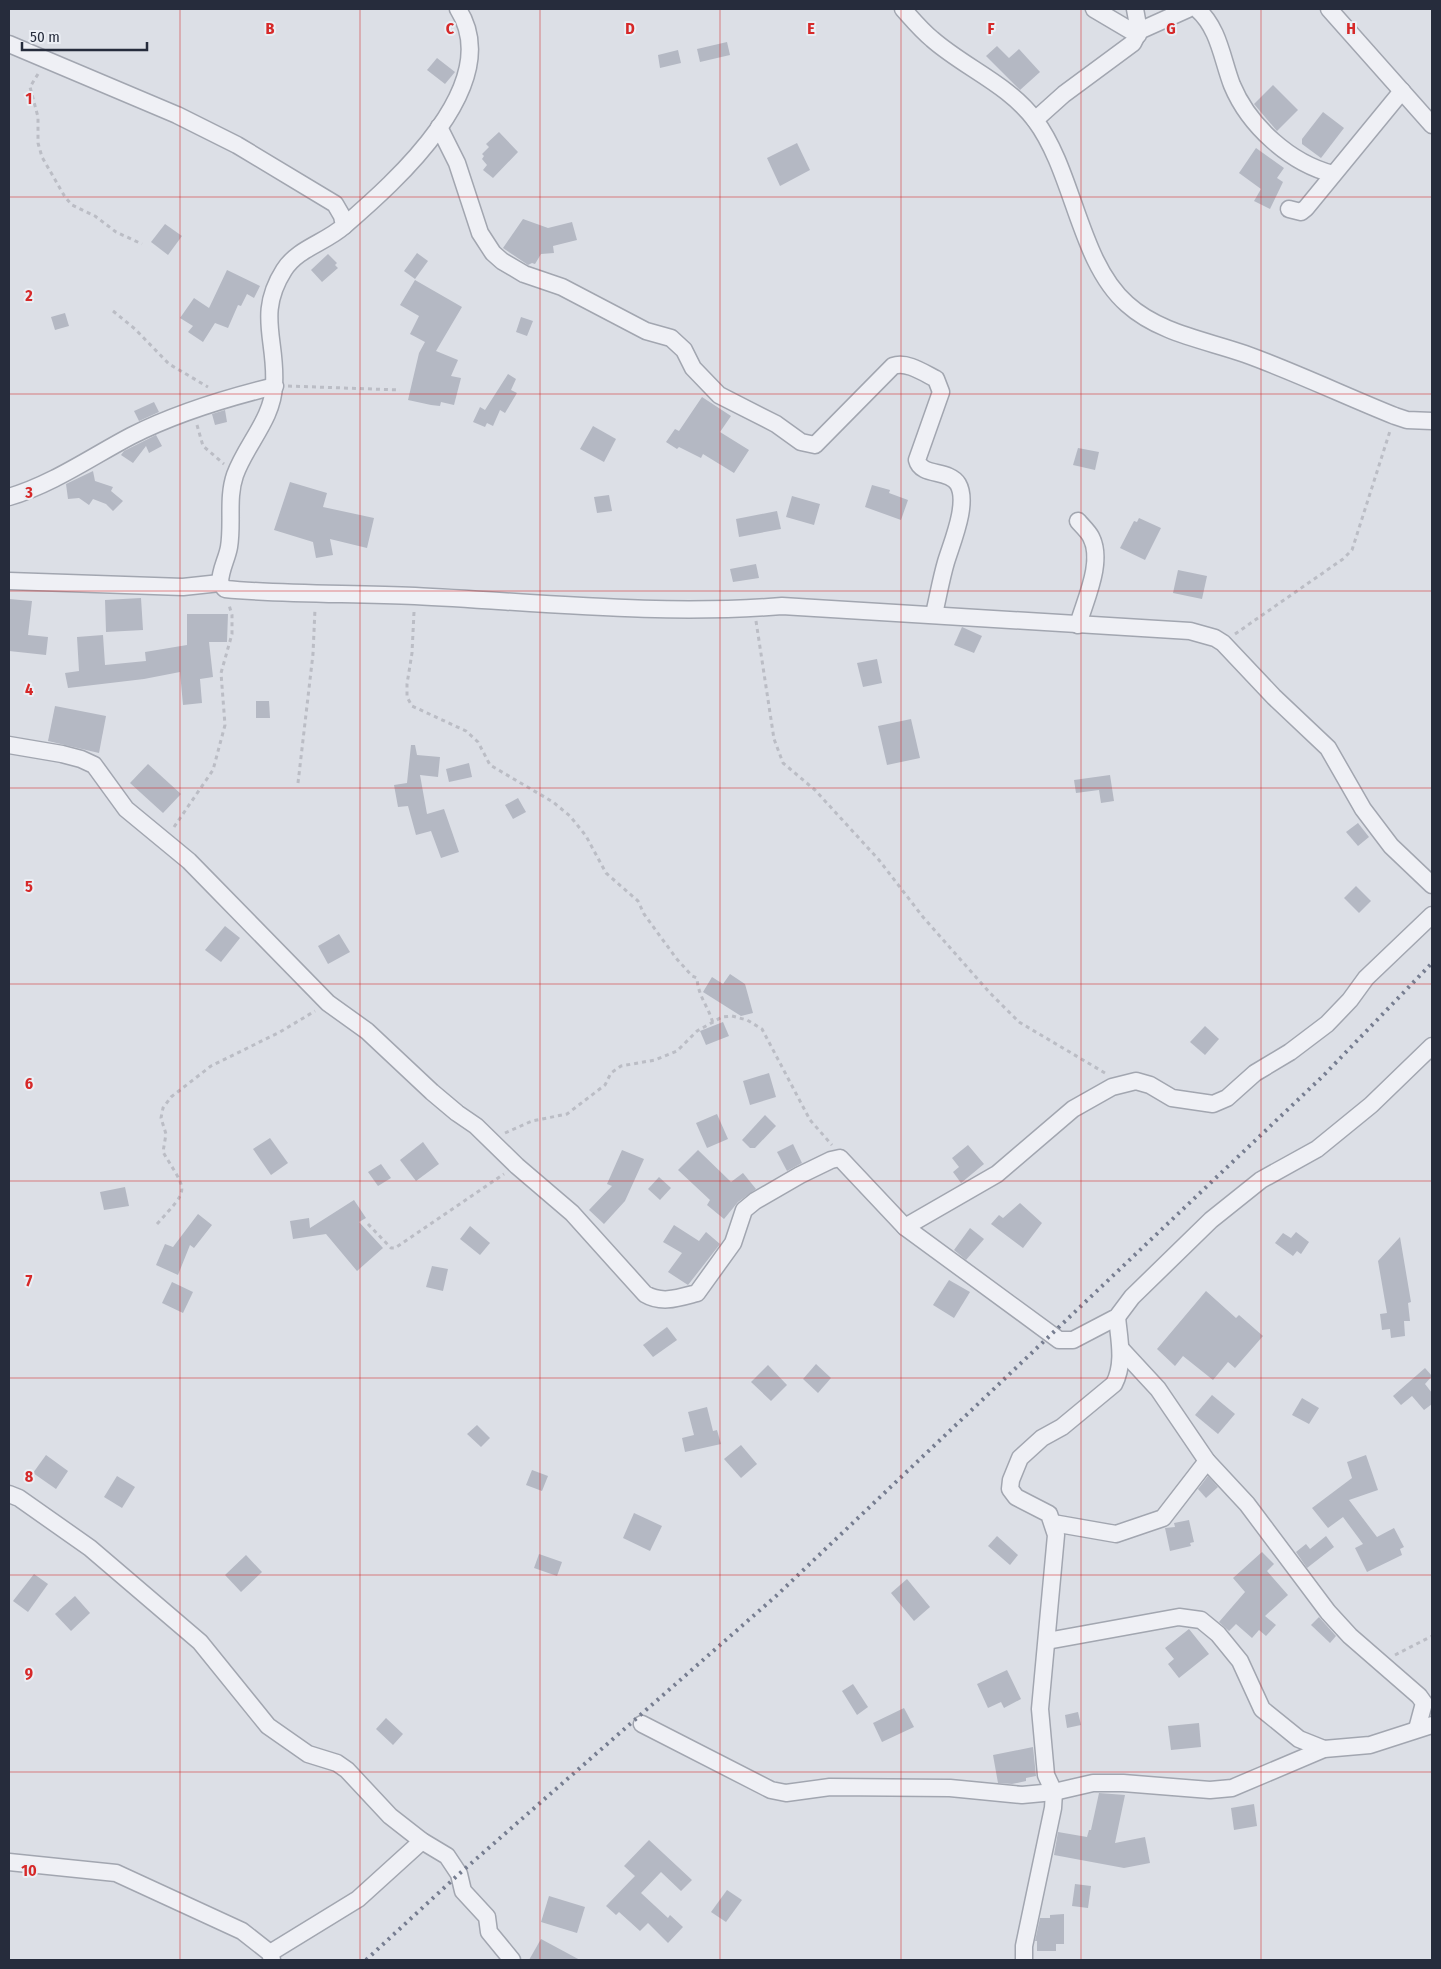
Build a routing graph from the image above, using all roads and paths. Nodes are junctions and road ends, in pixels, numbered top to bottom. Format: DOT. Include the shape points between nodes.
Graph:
graph roads {
  1 [pos="458,9"];
  2 [pos="903,9"];
  3 [pos="1094,9"];
  4 [pos="1135,9"];
  5 [pos="1188,9"];
  6 [pos="1197,9"];
  7 [pos="1329,9"];
  8 [pos="1139,33"];
  9 [pos="9,44"];
  10 [pos="51,62"];
  11 [pos="1402,91"];
  12 [pos="1035,120"];
  13 [pos="1432,125"];
  14 [pos="439,127"];
  15 [pos="1333,174"];
  16 [pos="1289,209"];
  17 [pos="344,226"];
  18 [pos="142,244"];
  19 [pos="113,311"];
  20 [pos="274,386"];
  21 [pos="400,390"];
  22 [pos="229,398"];
  23 [pos="193,410"];
  24 [pos="1395,416"];
  25 [pos="1432,421"];
  26 [pos="235,474"];
  27 [pos="9,497"];
  28 [pos="1078,521"];
  29 [pos="9,581"];
  30 [pos="222,586"];
  31 [pos="315,593"];
  32 [pos="414,596"];
  33 [pos="753,608"];
  34 [pos="934,614"];
  35 [pos="1078,624"];
  36 [pos="1223,643"];
  37 [pos="9,745"];
  38 [pos="298,783"];
  39 [pos="166,839"];
  40 [pos="1432,885"];
  41 [pos="1432,915"];
  42 [pos="328,1003"];
  43 [pos="713,1023"];
  44 [pos="1432,1046"];
  45 [pos="1124,1083"];
  46 [pos="491,1140"];
  47 [pos="840,1158"];
  48 [pos="517,1166"];
  49 [pos="157,1224"];
  50 [pos="368,1224"];
  51 [pos="905,1227"];
  52 [pos="1117,1317"];
  53 [pos="1121,1348"];
  54 [pos="1206,1462"];
  55 [pos="9,1494"];
  56 [pos="1053,1523"];
  57 [pos="1432,1636"];
  58 [pos="1047,1641"];
  59 [pos="1382,1664"];
  60 [pos="642,1724"];
  61 [pos="1424,1727"];
  62 [pos="1324,1749"];
  63 [pos="1054,1792"];
  64 [pos="422,1841"];
  65 [pos="9,1862"];
  66 [pos="271,1957"];
  67 [pos="512,1960"];
  68 [pos="1024,1960"];
  1 -- 14 [label="street" via="467,22 471,37 470,58 457,95"];
  2 -- 12 [label="street" via="932,39 1016,97"];
  3 -- 8 [label="street"];
  4 -- 8 [label="street"];
  5 -- 8 [label="street"];
  6 -- 15 [label="street" via="1211,24 1232,84 1256,124 1297,158"];
  7 -- 11 [label="street"];
  8 -- 12 [label="street" via="1133,43 1064,94"];
  9 -- 10 [label="street"];
  10 -- 17 [label="street" via="177,115 237,145 334,204"];
  10 -- 18 [label="path" via="39,72 30,87 38,117 38,143 42,157 72,205"];
  11 -- 13 [label="street"];
  11 -- 15 [label="street"];
  12 -- 24 [label="street" via="1048,139 1100,268 1111,288 1128,306 1167,329 1246,354"];
  14 -- 17 [label="street" via="417,157"];
  14 -- 34 [label="street" via="457,163 480,233 502,261 524,274 562,287 646,331 671,338 719,395 776,424 801,442 815,445 893,366 908,366 936,379 941,392 917,460 924,469 946,474 957,482 961,504"];
  15 -- 16 [label="street" via="1301,212"];
  17 -- 20 [label="street" via="332,237 304,250 285,269 271,295 268,324"];
  19 -- 22 [label="path" via="169,364"];
  20 -- 21 [label="path"];
  20 -- 22 [label="street"];
  20 -- 26 [label="street" via="262,426"];
  22 -- 23 [label="street"];
  23 -- 26 [label="path" via="204,446"];
  23 -- 27 [label="street" via="142,431 44,483"];
  24 -- 25 [label="street"];
  24 -- 36 [label="path" via="1352,550"];
  26 -- 30 [label="street"];
  28 -- 35 [label="street" via="1091,537 1095,555"];
  29 -- 30 [label="street"];
  30 -- 31 [label="street"];
  30 -- 39 [label="path" via="232,615 232,634 221,673 224,725 213,770"];
  31 -- 32 [label="street"];
  31 -- 38 [label="path" via="314,654"];
  32 -- 33 [label="street" via="626,609"];
  32 -- 43 [label="path" via="412,654 407,684 407,697 412,706 466,731 478,742 490,765 553,802 570,816 586,836 606,873 638,901 676,958 697,978 699,995 708,1007"];
  33 -- 34 [label="street" via="782,606"];
  33 -- 45 [label="path" via="774,738 783,763 815,790 879,860 923,917 1019,1022"];
  34 -- 35 [label="street"];
  35 -- 36 [label="street" via="1190,631"];
  36 -- 40 [label="street" via="1328,748 1363,809 1391,846"];
  37 -- 39 [label="street" via="62,754 94,765 126,809"];
  39 -- 42 [label="street"];
  41 -- 45 [label="street" via="1366,978 1327,1024 1255,1073 1227,1098 1213,1104 1200,1103 1172,1098 1136,1081"];
  42 -- 46 [label="street" via="367,1031 432,1092"];
  42 -- 49 [label="path" via="280,1032 211,1066 171,1097 161,1118 166,1134 163,1152 183,1188 181,1197"];
  43 -- 46 [label="path" via="697,1031 677,1051 655,1060 621,1066 605,1085 567,1114 532,1120"];
  43 -- 47 [label="path" via="722,1017 732,1016 762,1029 810,1120 830,1141"];
  44 -- 52 [label="street" via="1371,1105 1317,1149 1261,1180 1211,1220 1132,1297"];
  45 -- 51 [label="street" via="1074,1109 996,1174"];
  46 -- 48 [label="street"];
  47 -- 48 [label="street" via="800,1175 755,1201 744,1210 733,1243 697,1294 666,1300 655,1300 644,1294 572,1213"];
  47 -- 51 [label="street"];
  48 -- 50 [label="path" via="395,1248 391,1248"];
  51 -- 52 [label="street" via="1059,1340 1073,1340"];
  52 -- 53 [label="street"];
  53 -- 54 [label="street" via="1158,1390"];
  53 -- 56 [label="street" via="1119,1375 1114,1384 1020,1458 1011,1480 1010,1489 1016,1497 1049,1514"];
  54 -- 56 [label="street" via="1164,1518 1116,1534"];
  54 -- 59 [label="street" via="1247,1504 1328,1612"];
  55 -- 64 [label="street" via="90,1548 200,1642 268,1726 308,1754 348,1770 390,1816"];
  56 -- 58 [label="street" via="1056,1535"];
  57 -- 59 [label="path"];
  58 -- 62 [label="street" via="1179,1616 1201,1620 1218,1634 1240,1661 1262,1709 1299,1739"];
  58 -- 63 [label="street" via="1040,1709 1046,1774"];
  59 -- 61 [label="street" via="1424,1703"];
  60 -- 63 [label="street" via="771,1790 786,1793 830,1787 950,1788 1006,1794"];
  61 -- 62 [label="street" via="1370,1745"];
  62 -- 63 [label="street" via="1232,1788 1210,1790 1100,1783"];
  63 -- 68 [label="street"];
  64 -- 66 [label="street" via="358,1899"];
  64 -- 67 [label="street" via="447,1856 459,1874 462,1891 488,1916 489,1932"];
  65 -- 66 [label="street" via="116,1873 242,1932"];
}
